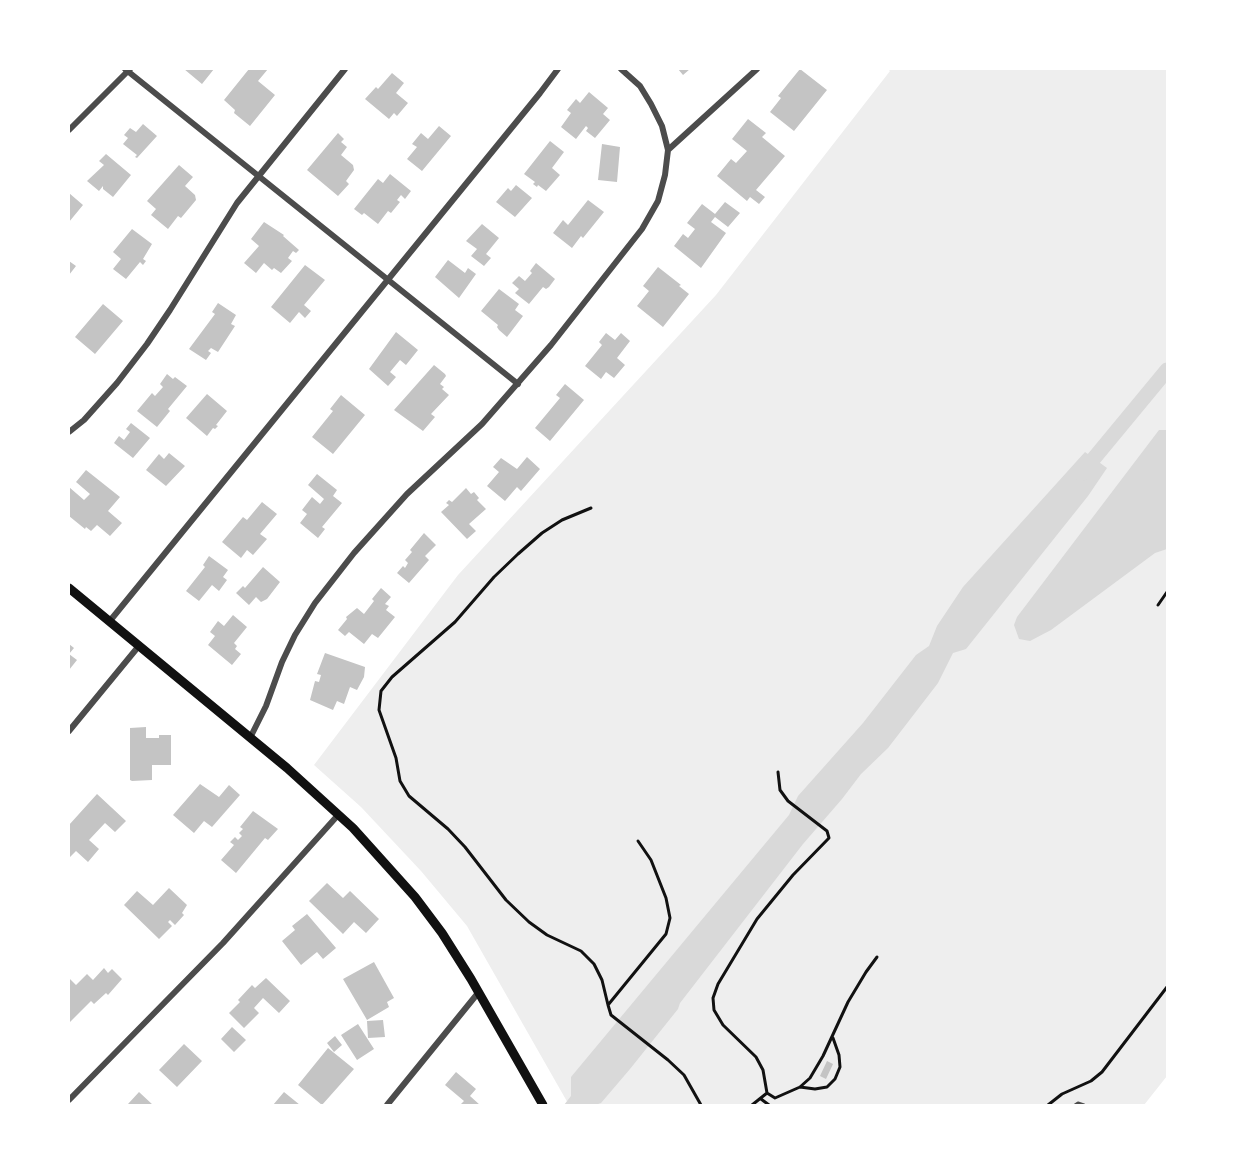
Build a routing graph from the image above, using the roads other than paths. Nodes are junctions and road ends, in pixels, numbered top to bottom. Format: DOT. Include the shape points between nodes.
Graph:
graph roads {
  1 [pos="345,69"];
  2 [pos="558,69"];
  3 [pos="621,69"];
  4 [pos="757,69"];
  5 [pos="127,70"];
  6 [pos="69,130"];
  7 [pos="668,150"];
  8 [pos="258,174"];
  9 [pos="388,280"];
  10 [pos="518,384"];
  11 [pos="69,432"];
  12 [pos="69,588"];
  13 [pos="109,621"];
  14 [pos="138,647"];
  15 [pos="69,731"];
  16 [pos="250,738"];
  17 [pos="339,814"];
  18 [pos="478,993"];
  19 [pos="69,1100"];
  20 [pos="542,1103"];
  21 [pos="387,1105"];
  22 [pos="1075,1105"];
  23 [pos="1084,1105"];
  1 -- 8 [label="street"];
  2 -- 9 [label="street"];
  3 -- 7 [label="street" via="640,86 651,104"];
  4 -- 7 [label="street"];
  5 -- 6 [label="street"];
  5 -- 8 [label="street"];
  7 -- 10 [label="street" via="658,201 642,229"];
  8 -- 9 [label="street"];
  8 -- 11 [label="street" via="147,344 117,383"];
  9 -- 10 [label="street"];
  9 -- 13 [label="street"];
  10 -- 16 [label="street" via="482,424 407,494 315,603 295,636"];
  12 -- 13 [label="main road"];
  13 -- 14 [label="main road"];
  14 -- 15 [label="street"];
  14 -- 16 [label="main road"];
  16 -- 17 [label="main road"];
  17 -- 18 [label="main road" via="415,897"];
  17 -- 19 [label="street" via="223,943"];
  18 -- 20 [label="main road"];
  18 -- 21 [label="street"];
  22 -- 23 [label="lane"];
}
